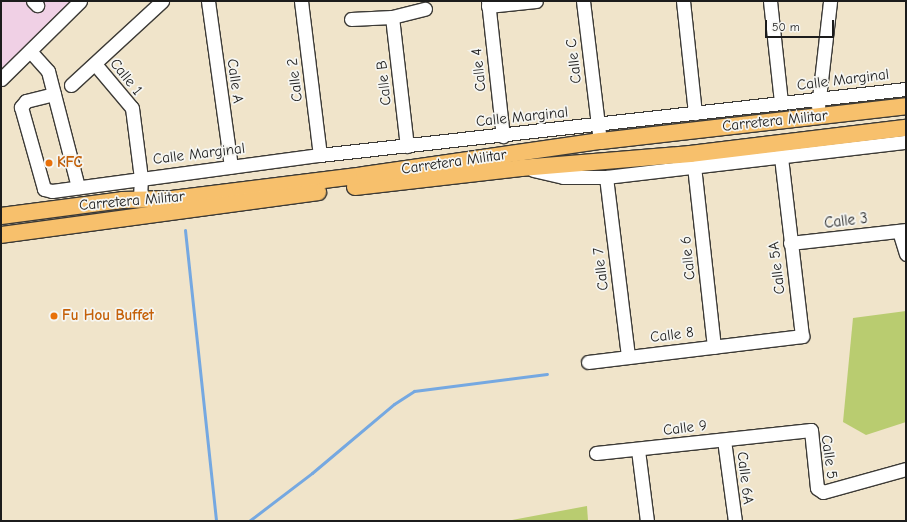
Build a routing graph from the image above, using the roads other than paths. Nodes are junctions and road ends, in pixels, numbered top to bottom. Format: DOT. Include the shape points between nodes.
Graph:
graph roads {
  1 [pos="80,1"];
  2 [pos="162,1"];
  3 [pos="208,1"];
  4 [pos="301,1"];
  5 [pos="536,1"];
  6 [pos="583,1"];
  7 [pos="682,1"];
  8 [pos="770,1"];
  9 [pos="830,1"];
  10 [pos="488,3"];
  11 [pos="426,8"];
  12 [pos="392,17"];
  13 [pos="351,19"];
  14 [pos="30,51"];
  15 [pos="95,64"];
  16 [pos="1,79"];
  17 [pos="71,85"];
  18 [pos="906,88"];
  19 [pos="54,94"];
  20 [pos="819,99"];
  21 [pos="781,103"];
  22 [pos="906,106"];
  23 [pos="695,113"];
  24 [pos="818,117"];
  25 [pos="906,119"];
  26 [pos="598,125"];
  27 [pos="906,128"];
  28 [pos="503,136"];
  29 [pos="601,141"];
  30 [pos="906,142"];
  31 [pos="407,146"];
  32 [pos="320,155"];
  33 [pos="781,156"];
  34 [pos="692,160"];
  35 [pos="230,166"];
  36 [pos="521,168"];
  37 [pos="606,177"];
  38 [pos="141,178"];
  39 [pos="101,183"];
  40 [pos="78,188"];
  41 [pos="140,199"];
  42 [pos="103,202"];
  43 [pos="1,216"];
  44 [pos="903,230"];
  45 [pos="1,235"];
  46 [pos="790,243"];
  47 [pos="906,254"];
  48 [pos="760,341"];
  49 [pos="714,347"];
  50 [pos="628,357"];
  51 [pos="588,362"];
  52 [pos="763,435"];
  53 [pos="724,440"];
  54 [pos="638,450"];
  55 [pos="596,454"];
  56 [pos="906,469"];
  57 [pos="647,521"];
  58 [pos="735,521"];
  1 -- 14 [label="street"];
  2 -- 15 [label="street, Calle 1"];
  3 -- 35 [label="street, Calle A"];
  4 -- 32 [label="street, Calle 2"];
  5 -- 10 [label="street"];
  6 -- 26 [label="street, Calle C"];
  7 -- 23 [label="street"];
  8 -- 21 [label="street"];
  9 -- 20 [label="street"];
  10 -- 28 [label="street, Calle 4"];
  11 -- 12 [label="street"];
  12 -- 13 [label="street"];
  12 -- 31 [label="street, Calle B"];
  14 -- 16 [label="street"];
  14 -- 19 [label="street" via="48,71"];
  15 -- 17 [label="street"];
  15 -- 38 [label="street, Calle 1" via="132,108"];
  18 -- 20 [label="street, Calle Marginal"];
  19 -- 40 [label="street"];
  19 -- 40 [label="street, Calle Marginal" via="26,101 21,107 44,189 52,191"];
  20 -- 21 [label="street, Calle Marginal"];
  20 -- 24 [label="street"];
  21 -- 23 [label="street, Calle Marginal"];
  22 -- 24 [label="main road, Carretera Militar"];
  23 -- 26 [label="street, Calle Marginal"];
  24 -- 25 [label="main road" via="838,127"];
  24 -- 29 [label="main road, Carretera Militar"];
  24 -- 34 [label="main road" via="803,130 710,142"];
  26 -- 28 [label="street, Calle Marginal"];
  26 -- 29 [label="street, Calle C"];
  27 -- 34 [label="main road, Carretera Militar"];
  28 -- 31 [label="street, Calle Marginal"];
  29 -- 41 [label="main road, Carretera Militar" via="364,175 172,199"];
  30 -- 33 [label="street"];
  31 -- 32 [label="street, Calle Marginal"];
  32 -- 35 [label="street, Calle Marginal"];
  33 -- 34 [label="street"];
  33 -- 46 [label="street, Calle 5A"];
  34 -- 36 [label="main road, Carretera Militar"];
  34 -- 37 [label="street"];
  34 -- 49 [label="street, Calle 6"];
  35 -- 38 [label="street, Calle Marginal"];
  36 -- 37 [label="street" via="564,177"];
  36 -- 45 [label="main road, Carretera Militar" via="334,190"];
  37 -- 50 [label="street, Calle 7"];
  38 -- 39 [label="street, Calle Marginal"];
  38 -- 41 [label="street, Calle Marginal"];
  39 -- 40 [label="street, Calle Marginal"];
  39 -- 42 [label="street"];
  41 -- 42 [label="main road, Carretera Militar"];
  42 -- 43 [label="main road, Carretera Militar"];
  44 -- 46 [label="street, Calle 3"];
  44 -- 47 [label="street"];
  46 -- 48 [label="street, Calle 5A" via="802,336"];
  48 -- 49 [label="street, Calle 8"];
  49 -- 50 [label="street, Calle 8"];
  50 -- 51 [label="street, Calle 8"];
  52 -- 53 [label="street, Calle 9"];
  52 -- 56 [label="street, Calle 5" via="811,430 817,488 823,492"];
  53 -- 54 [label="street, Calle 9"];
  53 -- 58 [label="street, Calle 6A"];
  54 -- 55 [label="street, Calle 9"];
  54 -- 57 [label="street"];
}
